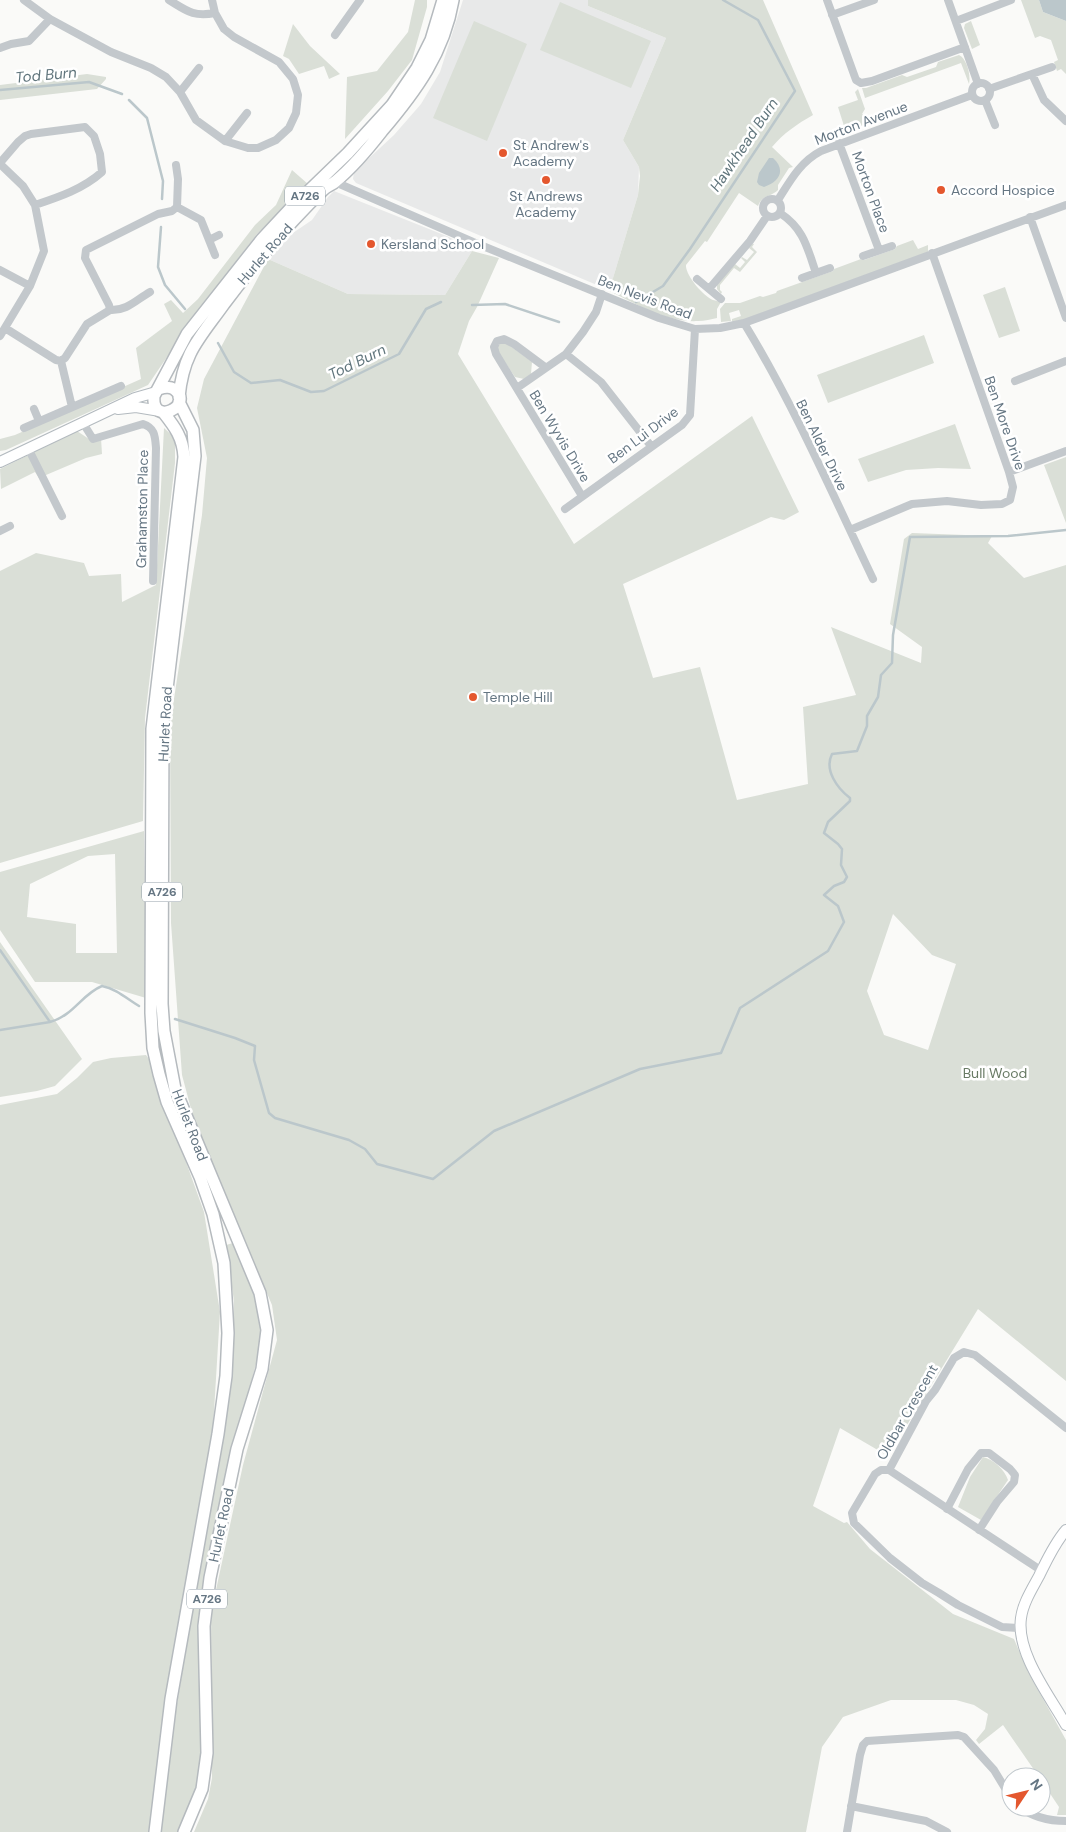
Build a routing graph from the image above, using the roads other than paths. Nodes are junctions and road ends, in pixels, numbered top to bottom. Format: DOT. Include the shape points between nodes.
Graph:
graph roads {
  1 [pos="24,0"];
  2 [pos="168,0"];
  3 [pos="212,0"];
  4 [pos="360,0"];
  5 [pos="443,0"];
  6 [pos="453,0"];
  7 [pos="827,0"];
  8 [pos="874,0"];
  9 [pos="948,0"];
  10 [pos="1011,0"];
  11 [pos="215,13"];
  12 [pos="832,15"];
  13 [pos="50,19"];
  14 [pos="956,21"];
  15 [pos="335,35"];
  16 [pos="965,47"];
  17 [pos="0,48"];
  18 [pos="1052,66"];
  19 [pos="199,68"];
  20 [pos="1032,74"];
  21 [pos="978,84"];
  22 [pos="989,89"];
  23 [pos="180,92"];
  24 [pos="972,95"];
  25 [pos="985,100"];
  26 [pos="247,113"];
  27 [pos="1066,121"];
  28 [pos="994,124"];
  29 [pos="225,141"];
  30 [pos="839,143"];
  31 [pos="0,164"];
  32 [pos="176,165"];
  33 [pos="335,182"];
  34 [pos="778,200"];
  35 [pos="35,205"];
  36 [pos="1066,205"];
  37 [pos="177,207"];
  38 [pos="780,213"];
  39 [pos="767,216"];
  40 [pos="1030,217"];
  41 [pos="219,235"];
  42 [pos="209,240"];
  43 [pos="892,246"];
  44 [pos="879,250"];
  45 [pos="932,253"];
  46 [pos="215,255"];
  47 [pos="863,256"];
  48 [pos="830,268"];
  49 [pos="0,270"];
  50 [pos="816,273"];
  51 [pos="697,278"];
  52 [pos="802,278"];
  53 [pos="30,286"];
  54 [pos="709,289"];
  55 [pos="150,292"];
  56 [pos="602,294"];
  57 [pos="139,298"];
  58 [pos="721,299"];
  59 [pos="145,306"];
  60 [pos="110,310"];
  61 [pos="1066,318"];
  62 [pos="744,323"];
  63 [pos="5,328"];
  64 [pos="695,329"];
  65 [pos="0,336"];
  66 [pos="566,354"];
  67 [pos="62,361"];
  68 [pos="1066,361"];
  69 [pos="545,368"];
  70 [pos="1015,381"];
  71 [pos="121,386"];
  72 [pos="517,388"];
  73 [pos="157,391"];
  74 [pos="179,400"];
  75 [pos="72,407"];
  76 [pos="34,409"];
  77 [pos="108,412"];
  78 [pos="161,412"];
  79 [pos="38,421"];
  80 [pos="83,423"];
  81 [pos="24,428"];
  82 [pos="651,446"];
  83 [pos="28,448"];
  84 [pos="1066,451"];
  85 [pos="0,462"];
  86 [pos="1009,472"];
  87 [pos="582,496"];
  88 [pos="565,510"];
  89 [pos="62,516"];
  90 [pos="10,526"];
  91 [pos="850,530"];
  92 [pos="0,531"];
  93 [pos="873,579"];
  94 [pos="153,581"];
  95 [pos="1066,1428"];
  96 [pos="889,1470"];
  97 [pos="947,1509"];
  98 [pos="979,1530"];
  99 [pos="1066,1530"];
  100 [pos="1042,1571"];
  101 [pos="1020,1628"];
  102 [pos="1066,1725"];
  103 [pos="1001,1782"];
  104 [pos="851,1806"];
  105 [pos="1036,1817"];
  106 [pos="1066,1821"];
  107 [pos="933,1828"];
  108 [pos="155,1832"];
  109 [pos="184,1832"];
  110 [pos="846,1832"];
  111 [pos="947,1832"];
  1 -- 13 [label="street"];
  2 -- 11 [label="street" via="190,14"];
  3 -- 11 [label="street"];
  4 -- 15 [label="street"];
  5 -- 73 [label="main road, Hurlet Road / A726" via="428,47 392,105 257,245 188,334"];
  6 -- 33 [label="main road, Hurlet Road / A726" via="439,48 414,93"];
  7 -- 12 [label="street"];
  8 -- 12 [label="street"];
  9 -- 14 [label="street"];
  10 -- 14 [label="street"];
  11 -- 29 [label="street" via="234,37 284,66 294,79 298,95 296,113 289,128 276,140 258,148"];
  12 -- 16 [label="street" via="856,80 862,83"];
  13 -- 17 [label="street" via="29,41"];
  13 -- 23 [label="street" via="111,52 151,68 166,77"];
  14 -- 16 [label="street"];
  16 -- 21 [label="street"];
  18 -- 20 [label="street"];
  19 -- 23 [label="street"];
  20 -- 22 [label="street"];
  20 -- 27 [label="street" via="1044,100"];
  21 -- 22 [label="street"];
  21 -- 24 [label="street"];
  22 -- 25 [label="street"];
  23 -- 29 [label="street" via="196,120"];
  24 -- 25 [label="street" via="979,101"];
  24 -- 30 [label="street, Morton Avenue"];
  25 -- 28 [label="street"];
  26 -- 29 [label="street"];
  30 -- 34 [label="street, Morton Avenue" via="811,156 799,167"];
  30 -- 44 [label="street, Morton Place"];
  31 -- 35 [label="street" via="23,186"];
  31 -- 35 [label="street" via="18,142 31,134 85,127 94,136 102,172 70,192"];
  32 -- 37 [label="street"];
  33 -- 56 [label="street, Ben Nevis Road"];
  33 -- 74 [label="main road, Hurlet Road / A726" via="325,188 259,259 191,349 181,376"];
  34 -- 38 [label="street" via="782,206"];
  34 -- 39 [label="street" via="770,199 764,203 763,210"];
  35 -- 53 [label="street" via="44,251"];
  36 -- 40 [label="street, Ben Nevis Road"];
  37 -- 42 [label="street" via="200,220"];
  37 -- 60 [label="street" via="86,250 86,258"];
  38 -- 39 [label="street" via="774,217"];
  38 -- 50 [label="street" via="791,221 805,240"];
  39 -- 54 [label="street"];
  40 -- 45 [label="street, Ben Nevis Road"];
  40 -- 61 [label="street"];
  41 -- 42 [label="street"];
  42 -- 46 [label="street"];
  43 -- 44 [label="street, Morton Place"];
  44 -- 47 [label="street, Morton Place"];
  45 -- 62 [label="street, Ben Nevis Road"];
  45 -- 86 [label="street, Ben More Drive"];
  48 -- 50 [label="street"];
  49 -- 53 [label="street"];
  50 -- 52 [label="street"];
  51 -- 54 [label="street"];
  53 -- 63 [label="street"];
  54 -- 58 [label="street"];
  55 -- 57 [label="street"];
  56 -- 64 [label="street, Ben Nevis Road"];
  56 -- 66 [label="street, Ben Wyvis Drive" via="596,312"];
  57 -- 59 [label="street"];
  57 -- 60 [label="street" via="129,307"];
  60 -- 67 [label="street" via="87,324"];
  62 -- 64 [label="street, Ben Nevis Road"];
  62 -- 91 [label="street, Ben Alder Drive" via="769,364"];
  63 -- 65 [label="street"];
  63 -- 67 [label="street"];
  64 -- 82 [label="street, Ben Lui Drive" via="690,414 682,424"];
  66 -- 69 [label="street, Ben Wyvis Drive"];
  66 -- 82 [label="street" via="601,382"];
  67 -- 75 [label="street"];
  68 -- 70 [label="street"];
  69 -- 72 [label="street, Ben Wyvis Drive"];
  69 -- 72 [label="street, Ben Wyvis Drive" via="514,344 504,339 497,341 494,347 496,354"];
  71 -- 75 [label="street"];
  72 -- 87 [label="street, Ben Wyvis Drive"];
  73 -- 74 [label="main road" via="163,387 171,388"];
  73 -- 77 [label="main road"];
  73 -- 78 [label="main road" via="154,400"];
  74 -- 78 [label="main road" via="172,411"];
  74 -- 109 [label="main road, Hurlet Road / A726" via="193,430 195,456 163,722 164,1031 175,1089 260,1294 267,1330 262,1369 237,1449 210,1578 204,1626 206,1753 202,1789"];
  75 -- 79 [label="street"];
  76 -- 79 [label="street"];
  77 -- 78 [label="main road" via="136,407"];
  77 -- 80 [label="main road"];
  78 -- 108 [label="main road, Hurlet Road / A726" via="178,432 184,446 184,457 152,729 153,1048 167,1102 213,1214 224,1263 228,1333 218,1434 172,1690"];
  79 -- 81 [label="street"];
  80 -- 83 [label="main road"];
  80 -- 94 [label="street, Grahamston Place" via="93,439 143,424 155,433"];
  82 -- 87 [label="street, Ben Lui Drive"];
  83 -- 85 [label="main road"];
  83 -- 89 [label="street"];
  84 -- 86 [label="street"];
  86 -- 91 [label="street, Ben More Drive" via="1013,487 1010,500 1002,504 947,501 912,504"];
  87 -- 88 [label="street, Ben Lui Drive"];
  90 -- 92 [label="street"];
  91 -- 93 [label="street, Ben Alder Drive"];
  95 -- 96 [label="street, Oldbar Crescent" via="975,1355 964,1352 954,1358 926,1401"];
  96 -- 97 [label="street"];
  96 -- 101 [label="street, Oldbar Crescent" via="875,1474 852,1513 854,1524 890,1558 958,1606 1002,1627"];
  97 -- 98 [label="street"];
  97 -- 98 [label="street" via="968,1469 981,1453 989,1453 1015,1475 1014,1482"];
  98 -- 100 [label="street"];
  99 -- 100 [label="main road"];
  100 -- 101 [label="main road" via="1023,1608"];
  101 -- 102 [label="main road" via="1027,1656"];
  103 -- 104 [label="street" via="964,1737 958,1735 868,1741 862,1748"];
  104 -- 107 [label="street" via="926,1820"];
  104 -- 110 [label="street"];
  105 -- 106 [label="street"];
  107 -- 111 [label="street"];
}
